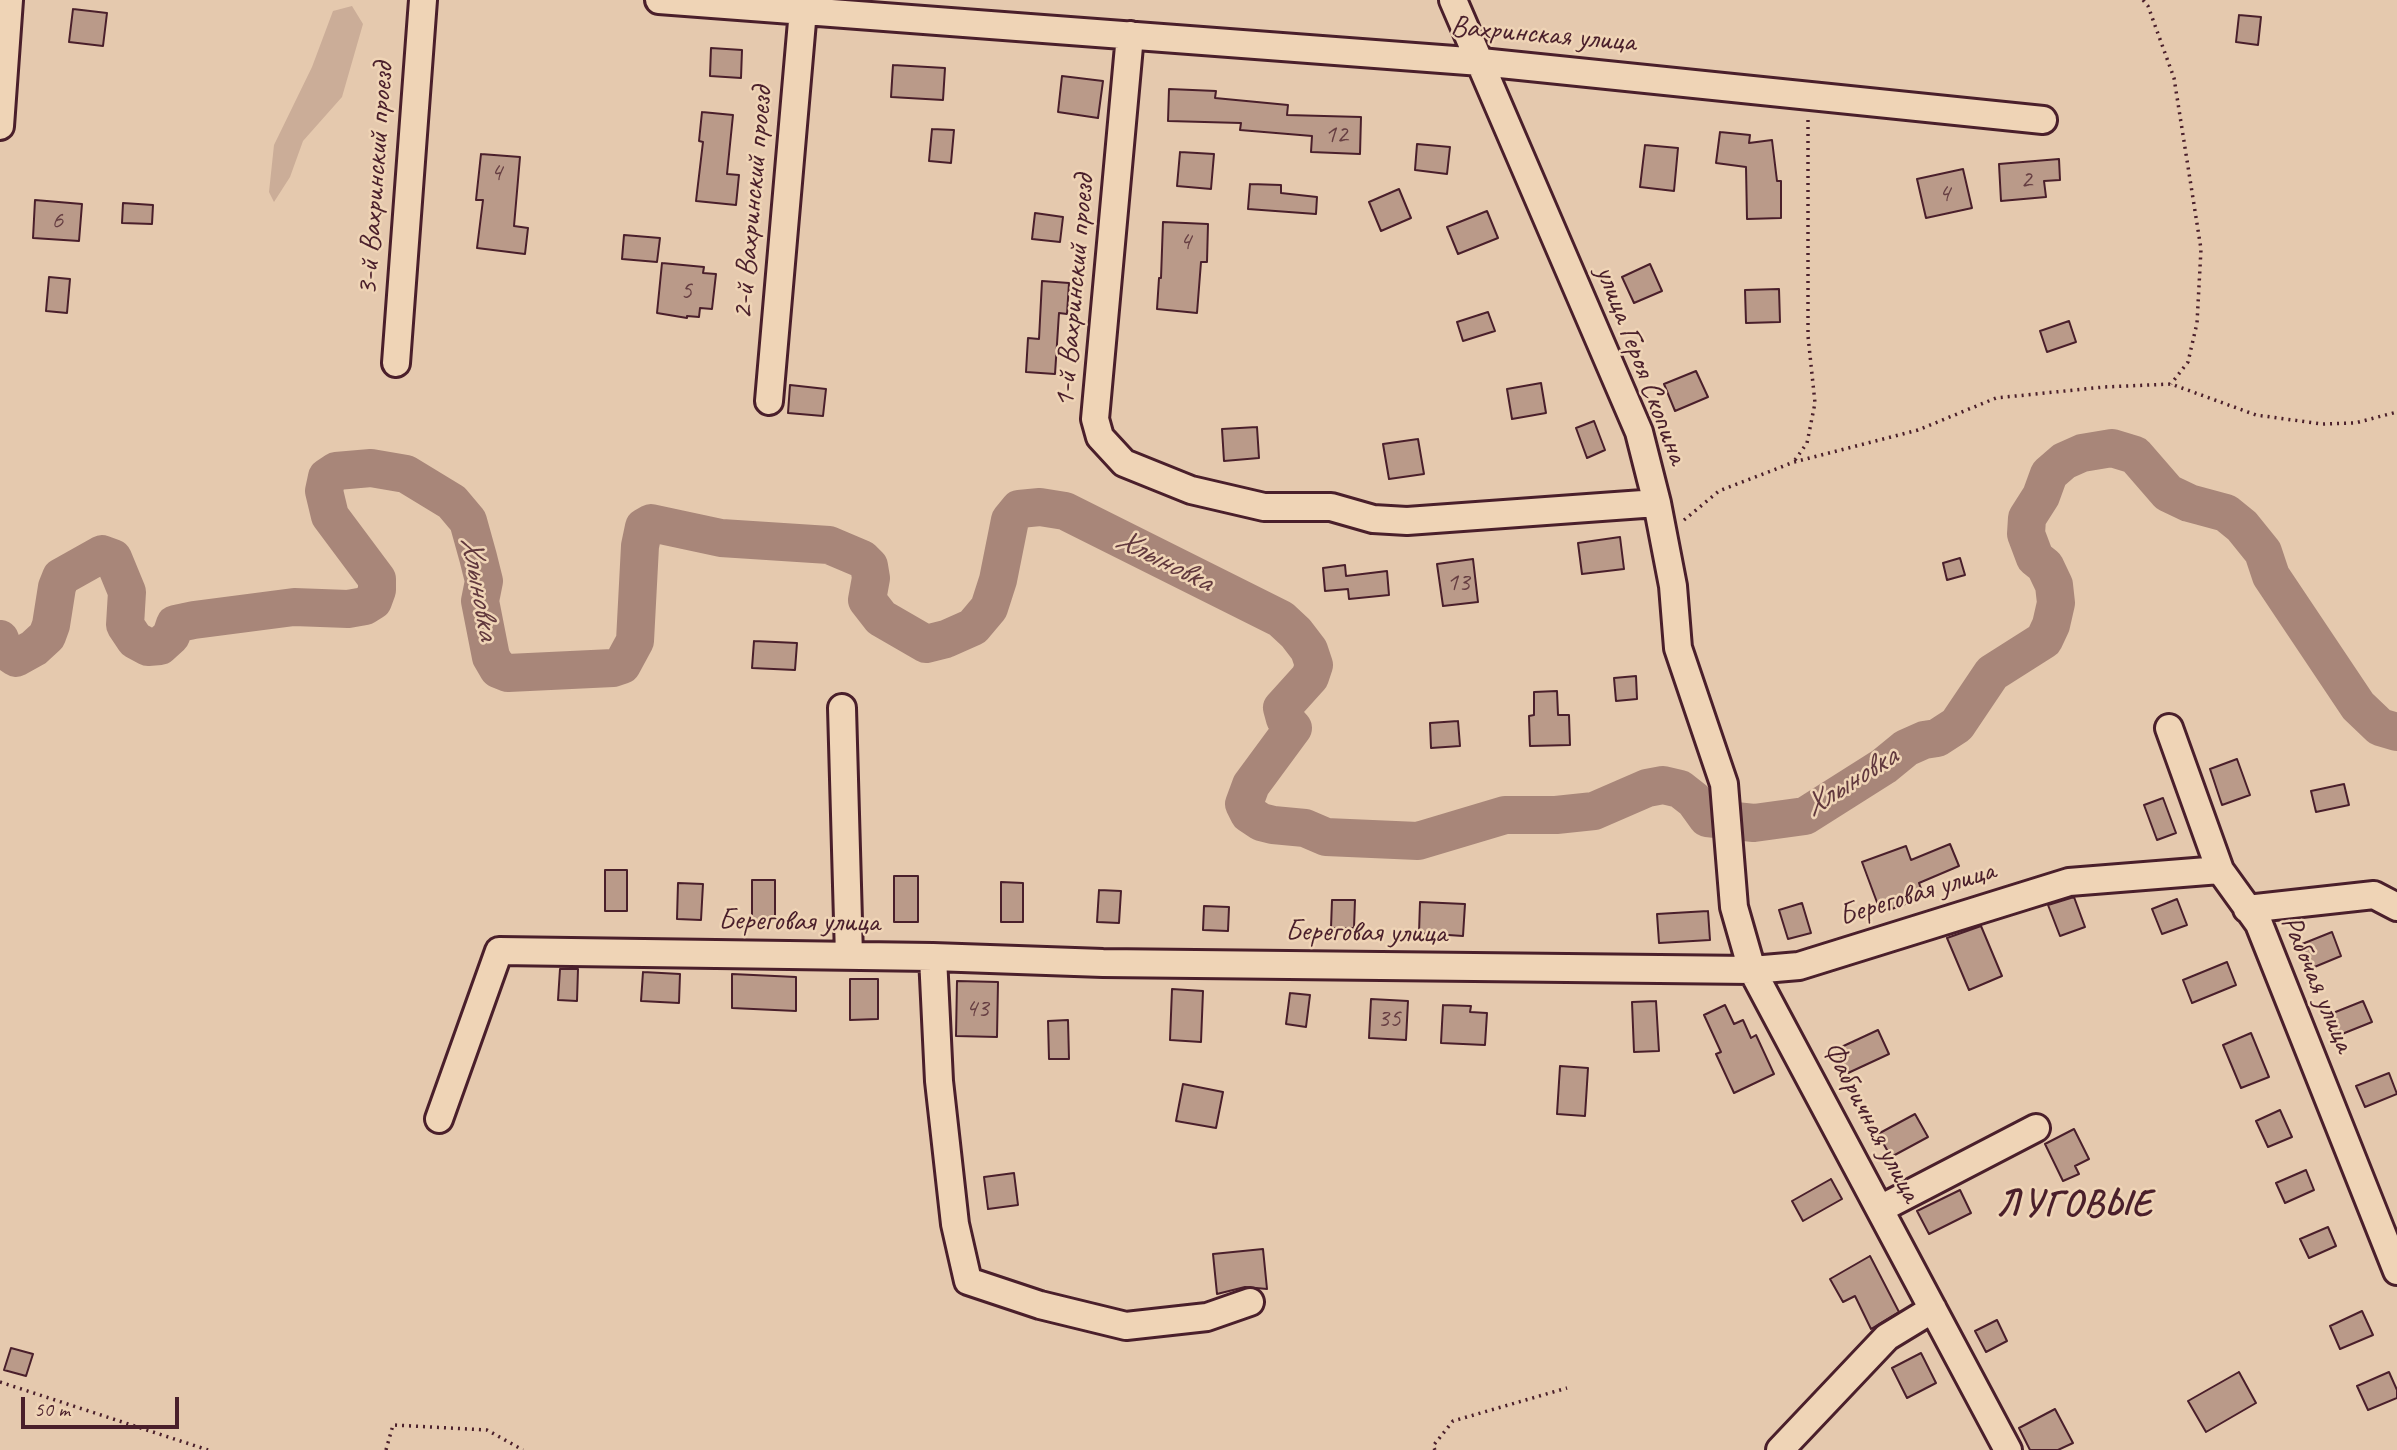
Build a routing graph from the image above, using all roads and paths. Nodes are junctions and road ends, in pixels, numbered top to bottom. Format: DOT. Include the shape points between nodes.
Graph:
graph roads {
  1 [pos="9,0"];
  2 [pos="422,0"];
  3 [pos="659,0"];
  4 [pos="1453,0"];
  5 [pos="2143,0"];
  6 [pos="803,10"];
  7 [pos="1130,35"];
  8 [pos="1481,62"];
  9 [pos="1808,94"];
  10 [pos="2043,120"];
  11 [pos="0,126"];
  12 [pos="396,363"];
  13 [pos="2171,384"];
  14 [pos="769,401"];
  15 [pos="2397,412"];
  16 [pos="1794,462"];
  17 [pos="1657,503"];
  18 [pos="1665,544"];
  19 [pos="842,708"];
  20 [pos="2169,728"];
  21 [pos="1728,819"];
  22 [pos="2220,870"];
  23 [pos="2397,907"];
  24 [pos="2248,909"];
  25 [pos="849,956"];
  26 [pos="933,957"];
  27 [pos="1752,970"];
  28 [pos="439,1119"];
  29 [pos="2036,1128"];
  30 [pos="1880,1209"];
  31 [pos="2397,1271"];
  32 [pos="1250,1302"];
  33 [pos="1933,1309"];
  34 [pos="0,1382"];
  35 [pos="1567,1388"];
  36 [pos="208,1450"];
  37 [pos="386,1450"];
  38 [pos="523,1450"];
  39 [pos="1435,1450"];
  40 [pos="1780,1450"];
  41 [pos="2008,1450"];
  1 -- 11 [label="street"];
  2 -- 12 [label="street, 3-й Вахринский проезд"];
  3 -- 6 [label="street, Вахринская улица"];
  4 -- 8 [label="street, улица Героя Скопина"];
  5 -- 13 [label="path" via="2174,78 2201,249 2197,323 2188,362"];
  6 -- 7 [label="street, Вахринская улица"];
  6 -- 14 [label="street, 2-й Вахринский проезд"];
  7 -- 8 [label="street, Вахринская улица"];
  7 -- 17 [label="street, 1-й Вахринский проезд" via="1096,419 1100,437 1124,463 1191,490 1264,508 1331,507 1373,519 1407,521"];
  8 -- 9 [label="street, Вахринская улица"];
  8 -- 17 [label="street, улица Героя Скопина" via="1639,432"];
  9 -- 10 [label="street, Вахринская улица"];
  9 -- 16 [label="path" via="1808,336 1815,403 1807,443"];
  13 -- 15 [label="path" via="2256,415 2322,424 2355,423"];
  13 -- 16 [label="path" via="1996,398 1918,430"];
  16 -- 18 [label="path" via="1719,491 1683,521"];
  17 -- 18 [label="street, улица Героя Скопина"];
  18 -- 21 [label="street, улица Героя Скопина" via="1678,648 1724,783"];
  19 -- 25 [label="street"];
  20 -- 22 [label="street, Рабочая улица"];
  21 -- 27 [label="street, Фабричная улица" via="1734,907"];
  22 -- 24 [label="street, Рабочая улица"];
  22 -- 27 [label="street, Береговая улица" via="2069,881 1799,966"];
  23 -- 24 [label="street" via="2374,895"];
  24 -- 31 [label="street, Рабочая улица" via="2259,924"];
  25 -- 26 [label="street, Береговая улица"];
  25 -- 28 [label="street, Береговая улица" via="499,951"];
  26 -- 27 [label="street, Береговая улица"];
  26 -- 32 [label="street" via="955,1224 968,1281 1126,1326 1207,1317"];
  27 -- 30 [label="street, Фабричная улица"];
  29 -- 30 [label="street"];
  30 -- 33 [label="street, Фабричная улица"];
  33 -- 40 [label="street" via="1887,1337"];
  33 -- 41 [label="street, Фабричная улица"];
  34 -- 36 [label="path"];
  35 -- 39 [label="path" via="1453,1421 1433,1446"];
  37 -- 38 [label="path" via="393,1425 487,1430"];
}
